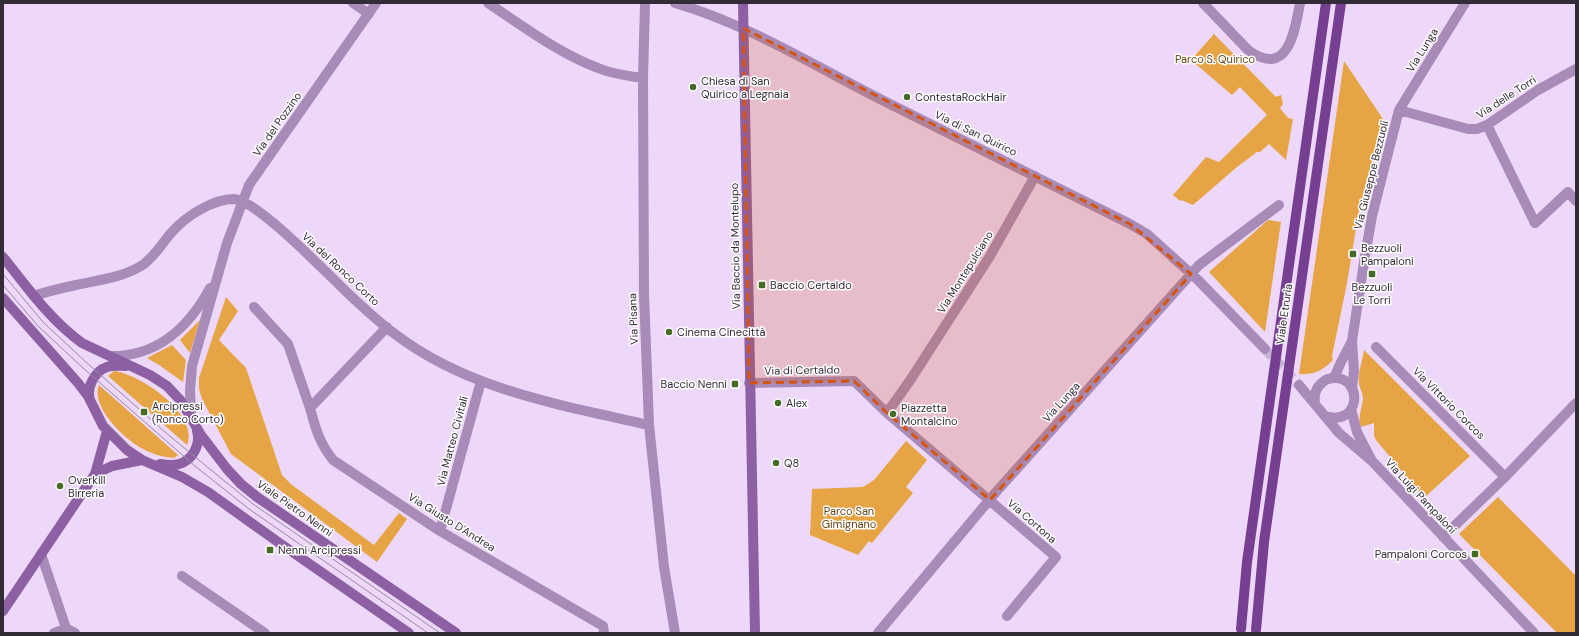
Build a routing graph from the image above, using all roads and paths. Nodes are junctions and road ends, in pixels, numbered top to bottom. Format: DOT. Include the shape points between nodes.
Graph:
graph roads {
  1 [pos="353,3"];
  2 [pos="376,3"];
  3 [pos="488,3"];
  4 [pos="644,3"];
  5 [pos="675,3"];
  6 [pos="743,3"];
  7 [pos="1203,3"];
  8 [pos="1300,3"];
  9 [pos="1326,3"];
  10 [pos="1341,3"];
  11 [pos="1465,3"];
  12 [pos="369,14"];
  13 [pos="743,28"];
  14 [pos="1576,69"];
  15 [pos="643,78"];
  16 [pos="1399,110"];
  17 [pos="1487,126"];
  18 [pos="1035,176"];
  19 [pos="242,200"];
  20 [pos="1576,201"];
  21 [pos="1279,205"];
  22 [pos="3,257"];
  23 [pos="219,270"];
  24 [pos="1191,274"];
  25 [pos="34,296"];
  26 [pos="3,299"];
  27 [pos="254,307"];
  28 [pos="387,327"];
  29 [pos="1352,341"];
  30 [pos="1376,348"];
  31 [pos="1265,349"];
  32 [pos="110,356"];
  33 [pos="130,366"];
  34 [pos="1334,378"];
  35 [pos="481,381"];
  36 [pos="749,383"];
  37 [pos="1318,387"];
  38 [pos="1352,388"];
  39 [pos="90,400"];
  40 [pos="1576,403"];
  41 [pos="1315,404"];
  42 [pos="310,408"];
  43 [pos="1351,409"];
  44 [pos="887,413"];
  45 [pos="1325,416"];
  46 [pos="194,422"];
  47 [pos="649,425"];
  48 [pos="107,431"];
  49 [pos="142,460"];
  50 [pos="1373,462"];
  51 [pos="154,464"];
  52 [pos="95,474"];
  53 [pos="1505,476"];
  54 [pos="990,500"];
  55 [pos="440,531"];
  56 [pos="1443,537"];
  57 [pos="41,554"];
  58 [pos="182,576"];
  59 [pos="4,607"];
  60 [pos="1007,616"];
  61 [pos="1241,629"];
  62 [pos="1256,630"];
  63 [pos="71,631"];
  64 [pos="54,633"];
  65 [pos="265,633"];
  66 [pos="409,633"];
  67 [pos="456,633"];
  68 [pos="604,633"];
  69 [pos="675,633"];
  70 [pos="755,633"];
  71 [pos="878,633"];
  72 [pos="1534,633"];
  1 -- 12 [label="street"];
  2 -- 12 [label="street, Via del Pozzino"];
  3 -- 15 [label="street" via="564,52 590,65"];
  4 -- 15 [label="street, Via Pisana"];
  5 -- 13 [label="street, Via di San Quirico"];
  6 -- 13 [label="main road, Via Baccio da Montelupo"];
  7 -- 8 [label="street" via="1248,50 1271,59 1288,48"];
  9 -- 61 [label="main road, Viale Etruria, bridge" via="1247,562"];
  10 -- 62 [label="main road, Viale Etruria, bridge" via="1264,542"];
  11 -- 16 [label="street, Via Lunga"];
  12 -- 19 [label="street, Via del Pozzino" via="249,185"];
  13 -- 18 [label="street, Via di San Quirico"];
  13 -- 36 [label="main road, Via Baccio da Montelupo"];
  14 -- 17 [label="street, Via delle Torri" via="1538,90"];
  15 -- 47 [label="street, Via Pisana" via="644,294"];
  16 -- 17 [label="street, Via delle Torri" via="1468,129"];
  16 -- 29 [label="street, Via Giuseppe Bezzuoli" via="1370,225"];
  17 -- 20 [label="street" via="1535,223 1568,192"];
  18 -- 24 [label="street, Via di San Quirico" via="1139,229"];
  18 -- 44 [label="street, Via Montepulciano" via="990,256"];
  19 -- 23 [label="street, Via del Pozzino"];
  19 -- 25 [label="street" via="226,200 196,213 173,230 148,260 136,269 125,274"];
  19 -- 28 [label="street, Via del Ronco Corto" via="303,249"];
  21 -- 24 [label="street, Via Lunga" via="1199,265"];
  22 -- 25 [label="main road, Viale Pietro Nenni"];
  23 -- 32 [label="street, Via del Pozzino" via="196,312 168,339 141,351"];
  23 -- 46 [label="street, Via del Pozzino" via="191,371 190,390"];
  24 -- 31 [label="street"];
  24 -- 54 [label="street, Via Lunga"];
  25 -- 32 [label="main road, Viale Pietro Nenni" via="75,338"];
  26 -- 39 [label="main road, Viale Pietro Nenni" via="78,383"];
  27 -- 42 [label="street, Via Giusto D'Andrea" via="288,344"];
  28 -- 35 [label="street, Via del Ronco Corto" via="408,344 440,363"];
  28 -- 42 [label="street"];
  29 -- 34 [label="street, Via Giuseppe Bezzuoli"];
  29 -- 38 [label="street, Via Giuseppe Bezzuoli"];
  30 -- 53 [label="street, Via Vittorio Corcos"];
  32 -- 33 [label="main road, Viale Pietro Nenni"];
  33 -- 39 [label="main road, Viale Pietro Nenni" via="110,366 101,370 90,384"];
  33 -- 46 [label="main road, Viale Pietro Nenni" via="167,386 181,401"];
  34 -- 37 [label="street" via="1326,380"];
  34 -- 38 [label="street" via="1342,379"];
  35 -- 47 [label="street, Via del Ronco Corto" via="544,401"];
  35 -- 55 [label="street, Via Matteo Civitali"];
  36 -- 44 [label="street, Via di Certaldo" via="854,381"];
  36 -- 70 [label="main road, Via Baccio da Montelupo"];
  37 -- 41 [label="street" via="1314,396"];
  37 -- 41 [label="street, Via Luigi Pampaloni" via="1298,385"];
  38 -- 43 [label="street, Via Luigi Pampaloni" via="1354,398"];
  39 -- 48 [label="main road, Viale Pietro Nenni"];
  40 -- 53 [label="street"];
  41 -- 45 [label="street, Via Luigi Pampaloni"];
  42 -- 55 [label="street, Via Giusto D'Andrea" via="317,434 333,460"];
  43 -- 45 [label="street" via="1339,418"];
  43 -- 50 [label="street, Via Luigi Pampaloni" via="1357,432"];
  44 -- 54 [label="street"];
  45 -- 50 [label="street, Via Luigi Pampaloni" via="1341,436"];
  46 -- 51 [label="main road, Viale Pietro Nenni" via="199,438 193,454 177,465"];
  46 -- 67 [label="main road, Viale Pietro Nenni" via="227,469 257,497"];
  47 -- 69 [label="street, Via Pisana" via="664,567"];
  48 -- 49 [label="main road, Viale Pietro Nenni"];
  48 -- 52 [label="main road"];
  49 -- 51 [label="main road, Viale Pietro Nenni"];
  49 -- 52 [label="main road" via="112,466"];
  50 -- 56 [label="street, Via Luigi Pampaloni"];
  51 -- 66 [label="main road, Viale Pietro Nenni" via="208,492"];
  52 -- 57 [label="main road"];
  53 -- 56 [label="street"];
  54 -- 60 [label="street, Via Cortona" via="1056,557"];
  54 -- 71 [label="street, Via Lunga"];
  55 -- 68 [label="street, Via Giusto D'Andrea" via="603,626"];
  56 -- 72 [label="street, Via Luigi Pampaloni"];
  57 -- 59 [label="main road"];
  57 -- 63 [label="street"];
  58 -- 65 [label="street"];
  63 -- 64 [label="street"];
}
